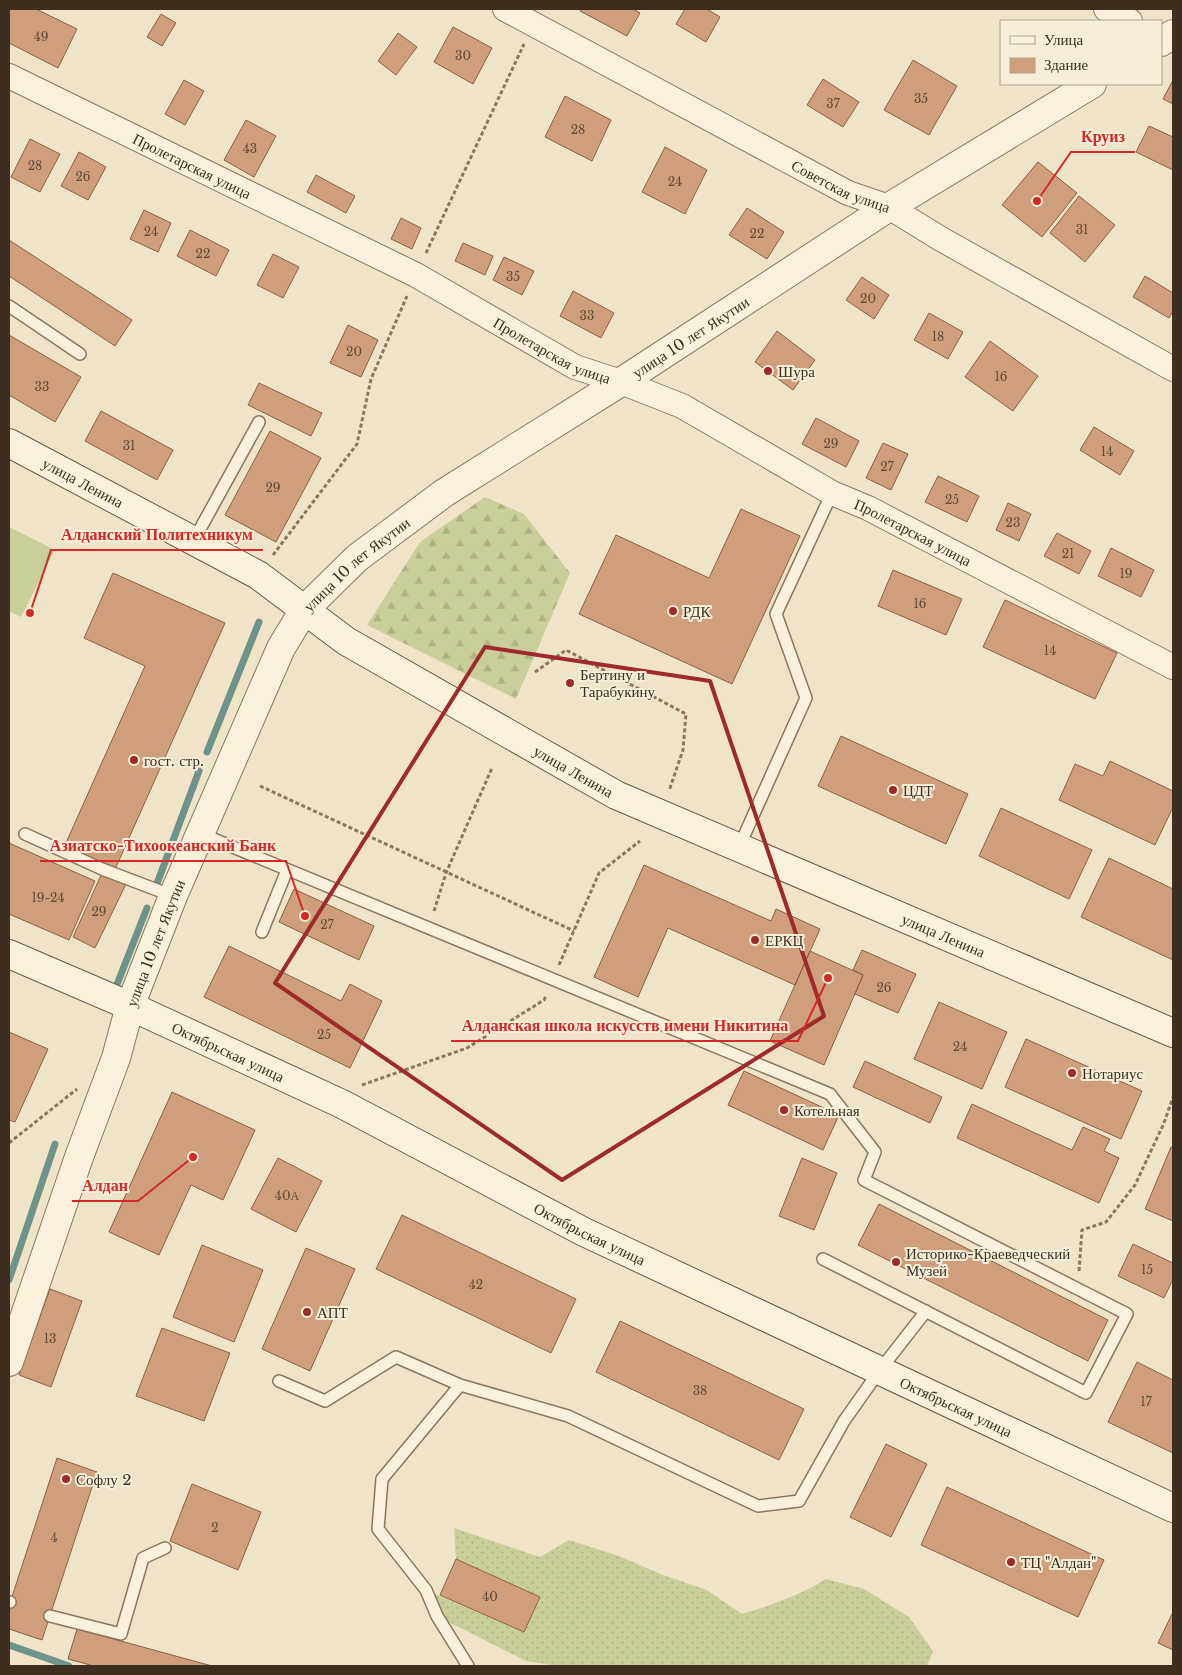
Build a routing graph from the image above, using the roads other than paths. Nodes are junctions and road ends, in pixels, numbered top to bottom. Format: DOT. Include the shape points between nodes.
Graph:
graph roads {
  1 [pos="505,9"];
  2 [pos="1106,9"];
  3 [pos="1128,20"];
  4 [pos="9,76"];
  5 [pos="1090,85"];
  6 [pos="889,207"];
  7 [pos="9,306"];
  8 [pos="80,354"];
  9 [pos="1173,369"];
  10 [pos="621,382"];
  11 [pos="259,422"];
  12 [pos="9,442"];
  13 [pos="832,493"];
  14 [pos="194,540"];
  15 [pos="304,610"];
  16 [pos="1173,666"];
  17 [pos="199,833"];
  18 [pos="25,834"];
  19 [pos="739,847"];
  20 [pos="287,870"];
  21 [pos="173,896"];
  22 [pos="262,932"];
  23 [pos="9,954"];
  24 [pos="130,1006"];
  25 [pos="1173,1033"];
  26 [pos="823,1260"];
  27 [pos="926,1311"];
  28 [pos="9,1362"];
  29 [pos="880,1370"];
  30 [pos="279,1381"];
  31 [pos="460,1385"];
  32 [pos="1173,1508"];
  33 [pos="164,1548"];
  34 [pos="50,1616"];
  35 [pos="468,1666"];
  1 -- 6 [label="street, Советская улица" via="848,193"];
  2 -- 3 [label="street"];
  4 -- 10 [label="street, Пролетарская улица" via="416,275 575,367"];
  5 -- 6 [label="main road, улица 10 лет Якутии"];
  6 -- 9 [label="street, Советская улица"];
  6 -- 10 [label="main road, улица 10 лет Якутии"];
  7 -- 8 [label="lane"];
  10 -- 13 [label="street, Пролетарская улица" via="682,406"];
  10 -- 15 [label="main road, улица 10 лет Якутии" via="444,493 357,558"];
  11 -- 14 [label="lane"];
  12 -- 14 [label="main road, улица Ленина"];
  13 -- 16 [label="street, Пролетарская улица" via="868,508"];
  13 -- 19 [label="lane" via="776,614 806,698"];
  14 -- 15 [label="main road, улица Ленина" via="258,575"];
  15 -- 17 [label="main road, улица 10 лет Якутии" via="281,648"];
  15 -- 19 [label="main road, улица Ленина" via="354,646 616,795"];
  17 -- 20 [label="lane"];
  17 -- 21 [label="main road, улица 10 лет Якутии"];
  18 -- 21 [label="lane"];
  19 -- 25 [label="main road, улица Ленина"];
  20 -- 22 [label="lane"];
  20 -- 27 [label="lane" via="830,1094 875,1152 864,1180 1127,1314 1086,1393"];
  21 -- 24 [label="main road, улица 10 лет Якутии"];
  23 -- 24 [label="main road, Октябрьская улица"];
  24 -- 28 [label="main road, улица 10 лет Якутии" via="116,1058"];
  24 -- 29 [label="main road, Октябрьская улица" via="342,1104 584,1232"];
  26 -- 27 [label="lane"];
  27 -- 29 [label="lane"];
  29 -- 31 [label="lane" via="844,1421 799,1500 758,1506 568,1416"];
  29 -- 32 [label="main road, Октябрьская улица"];
  30 -- 31 [label="lane" via="326,1401 396,1357"];
  31 -- 35 [label="lane" via="382,1479 378,1529 426,1590 437,1616"];
  33 -- 34 [label="lane" via="143,1558 120,1634"];
}
